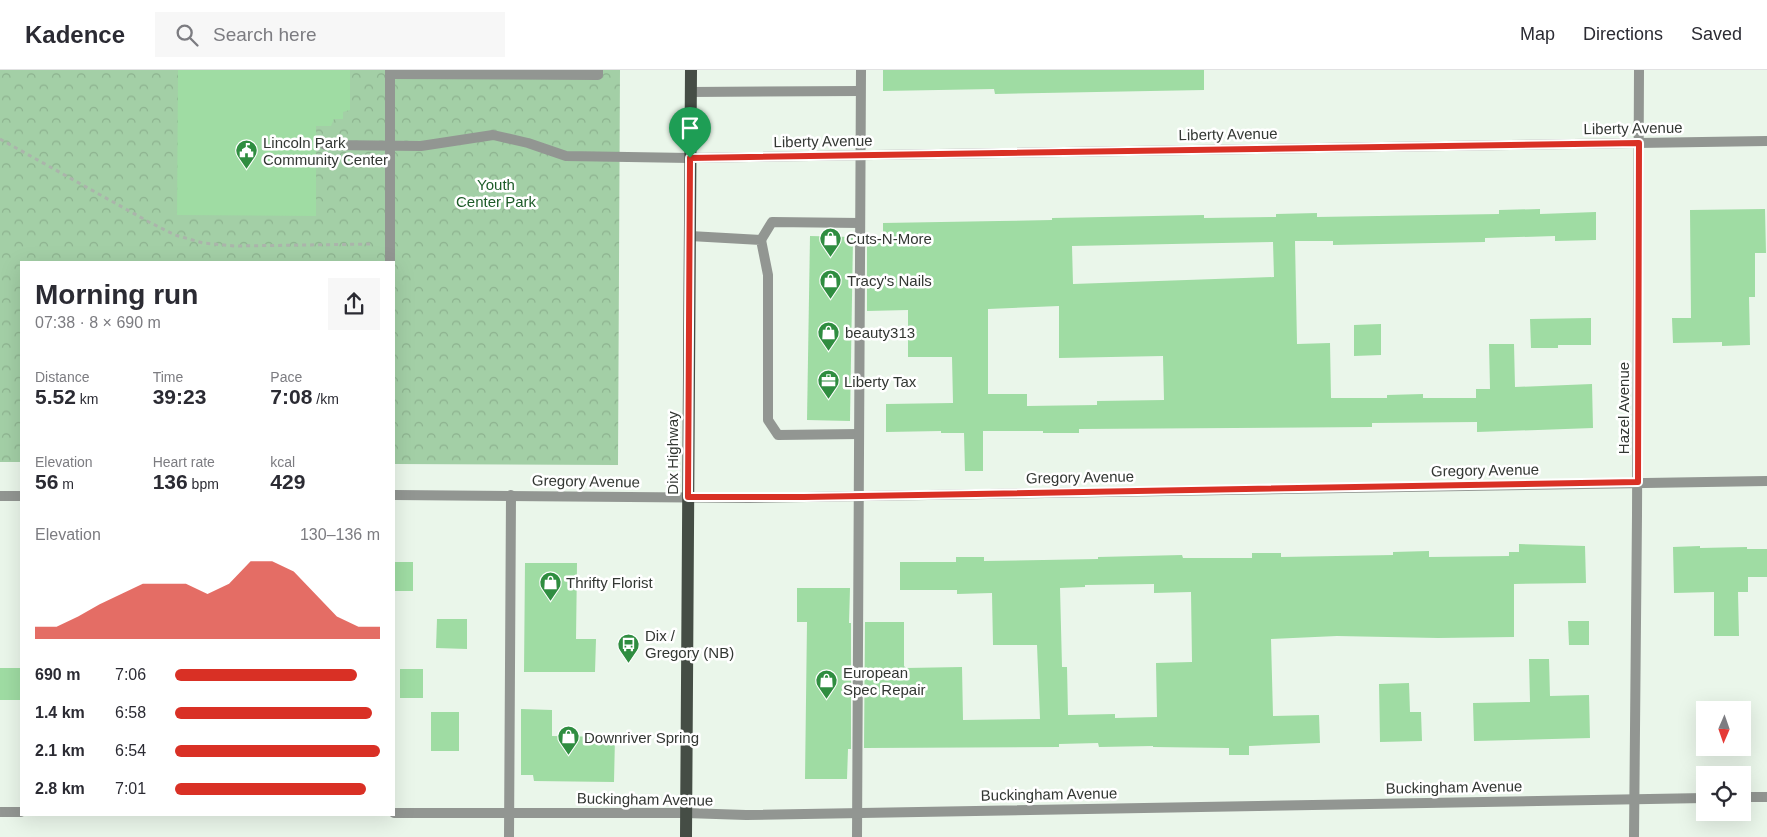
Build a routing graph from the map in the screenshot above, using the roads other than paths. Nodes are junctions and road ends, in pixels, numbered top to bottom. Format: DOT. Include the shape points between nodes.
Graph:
graph roads {
  1 [pos="598,70"];
  2 [pos="691,70"];
  3 [pos="860,70"];
  4 [pos="1639,70"];
  5 [pos="390,72"];
  6 [pos="860,91"];
  7 [pos="691,92"];
  8 [pos="1767,141"];
  9 [pos="1639,143"];
  10 [pos="325,146"];
  11 [pos="390,146"];
  12 [pos="860,155"];
  13 [pos="690,158"];
  14 [pos="860,223"];
  15 [pos="690,236"];
  16 [pos="761,240"];
  17 [pos="390,261"];
  18 [pos="859,434"];
  19 [pos="1767,481"];
  20 [pos="1638,482"];
  21 [pos="395,495"];
  22 [pos="512,495"];
  23 [pos="0,496"];
  24 [pos="20,496"];
  25 [pos="859,496"];
  26 [pos="688,497"];
  27 [pos="1751,797"];
  28 [pos="1767,797"];
  29 [pos="1634,798"];
  30 [pos="1696,798"];
  31 [pos="0,812"];
  32 [pos="20,812"];
  33 [pos="395,812"];
  34 [pos="509,813"];
  35 [pos="686,813"];
  36 [pos="858,813"];
  37 [pos="509,837"];
  38 [pos="686,837"];
  39 [pos="858,837"];
  40 [pos="1634,837"];
  1 -- 5 [label="street" via="598,75"];
  2 -- 7 [label="main road, Dix Highway"];
  3 -- 6 [label="street"];
  4 -- 9 [label="street, Hazel Avenue"];
  5 -- 11 [label="street"];
  6 -- 7 [label="street"];
  6 -- 12 [label="street"];
  7 -- 13 [label="main road, Dix Highway"];
  8 -- 9 [label="street, Liberty Avenue"];
  9 -- 12 [label="street, Liberty Avenue"];
  9 -- 20 [label="street, Hazel Avenue"];
  10 -- 11 [label="street, Liberty Avenue"];
  11 -- 13 [label="street, Liberty Avenue" via="420,146 493,135 566,156"];
  11 -- 17 [label="street"];
  12 -- 13 [label="street, Liberty Avenue"];
  12 -- 14 [label="street"];
  13 -- 15 [label="main road, Dix Highway"];
  14 -- 16 [label="street" via="772,222"];
  14 -- 18 [label="street"];
  15 -- 16 [label="street"];
  15 -- 26 [label="main road, Dix Highway"];
  16 -- 18 [label="street" via="768,275 768,420 778,435"];
  18 -- 25 [label="street"];
  19 -- 20 [label="street, Gregory Avenue"];
  20 -- 25 [label="street, Gregory Avenue"];
  20 -- 29 [label="street, Hazel Avenue"];
  21 -- 22 [label="street, Gregory Avenue"];
  22 -- 26 [label="street, Gregory Avenue"];
  22 -- 34 [label="street"];
  23 -- 24 [label="street"];
  25 -- 26 [label="street, Gregory Avenue"];
  25 -- 36 [label="street"];
  26 -- 35 [label="main road, Dix Highway"];
  27 -- 28 [label="street"];
  29 -- 30 [label="street, Buckingham Avenue"];
  29 -- 36 [label="street, Buckingham Avenue"];
  29 -- 40 [label="street, Hazel Avenue"];
  31 -- 32 [label="street"];
  33 -- 34 [label="street, Buckingham Avenue"];
  34 -- 35 [label="street, Buckingham Avenue"];
  34 -- 37 [label="street"];
  35 -- 36 [label="street, Buckingham Avenue"];
  35 -- 38 [label="main road, Dix Highway"];
  36 -- 39 [label="street"];
}
